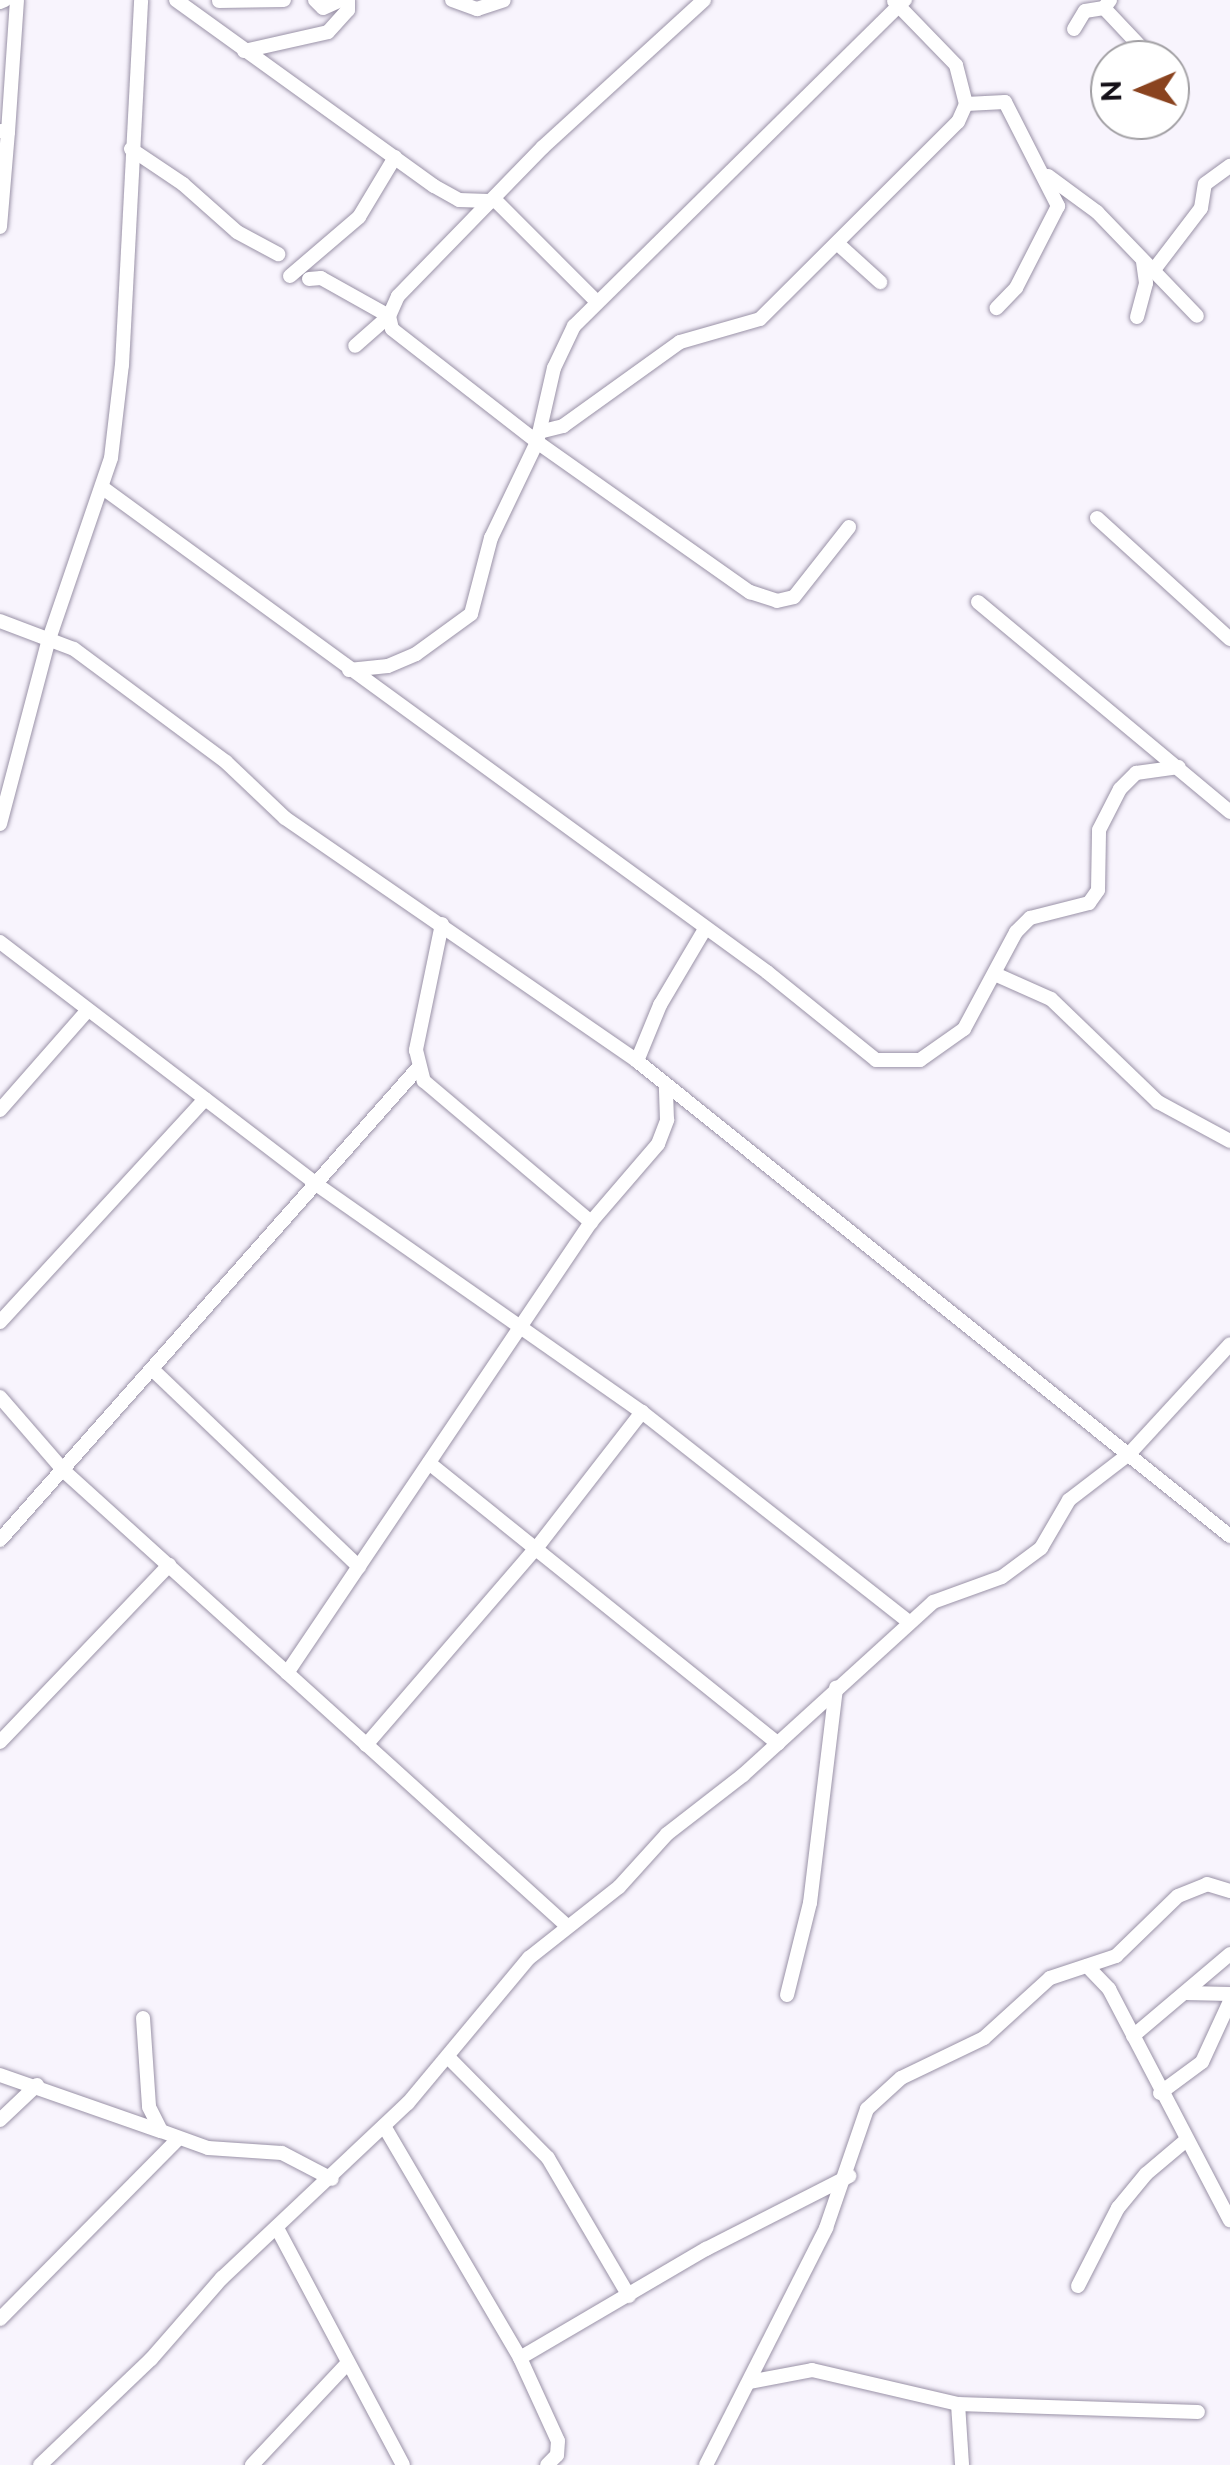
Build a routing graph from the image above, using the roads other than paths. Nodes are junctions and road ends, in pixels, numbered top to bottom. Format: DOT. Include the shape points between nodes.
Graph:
graph roads {
  1 [pos="17,0"];
  2 [pos="141,0"];
  3 [pos="176,0"];
  4 [pos="220,0"];
  5 [pos="284,0"];
  6 [pos="316,0"];
  7 [pos="345,0"];
  8 [pos="452,0"];
  9 [pos="504,0"];
  10 [pos="704,0"];
  11 [pos="899,2"];
  12 [pos="1107,4"];
  13 [pos="198,16"];
  14 [pos="1074,29"];
  15 [pos="1137,40"];
  16 [pos="244,50"];
  17 [pos="966,104"];
  18 [pos="4,132"];
  19 [pos="131,149"];
  20 [pos="395,157"];
  21 [pos="1230,166"];
  22 [pos="1047,175"];
  23 [pos="459,200"];
  24 [pos="496,200"];
  25 [pos="0,226"];
  26 [pos="466,230"];
  27 [pos="838,244"];
  28 [pos="278,254"];
  29 [pos="1148,266"];
  30 [pos="290,276"];
  31 [pos="309,280"];
  32 [pos="880,282"];
  33 [pos="596,302"];
  34 [pos="997,308"];
  35 [pos="389,316"];
  36 [pos="1198,316"];
  37 [pos="1137,317"];
  38 [pos="355,346"];
  39 [pos="538,437"];
  40 [pos="103,488"];
  41 [pos="1098,518"];
  42 [pos="849,527"];
  43 [pos="978,602"];
  44 [pos="0,621"];
  45 [pos="1230,639"];
  46 [pos="48,642"];
  47 [pos="388,666"];
  48 [pos="350,670"];
  49 [pos="382,694"];
  50 [pos="1179,768"];
  51 [pos="1230,812"];
  52 [pos="0,824"];
  53 [pos="442,924"];
  54 [pos="705,929"];
  55 [pos="0,942"];
  56 [pos="996,975"];
  57 [pos="88,1010"];
  58 [pos="637,1061"];
  59 [pos="418,1068"];
  60 [pos="666,1088"];
  61 [pos="205,1099"];
  62 [pos="0,1110"];
  63 [pos="1230,1142"];
  64 [pos="316,1184"];
  65 [pos="591,1222"];
  66 [pos="0,1322"];
  67 [pos="518,1330"];
  68 [pos="1230,1344"];
  69 [pos="152,1370"];
  70 [pos="0,1397"];
  71 [pos="642,1412"];
  72 [pos="1128,1454"];
  73 [pos="429,1463"];
  74 [pos="64,1471"];
  75 [pos="1230,1536"];
  76 [pos="0,1540"];
  77 [pos="538,1546"];
  78 [pos="169,1565"];
  79 [pos="359,1566"];
  80 [pos="909,1622"];
  81 [pos="288,1673"];
  82 [pos="836,1688"];
  83 [pos="0,1742"];
  84 [pos="366,1744"];
  85 [pos="778,1744"];
  86 [pos="1230,1892"];
  87 [pos="566,1925"];
  88 [pos="1230,1954"];
  89 [pos="1087,1966"];
  90 [pos="1186,1993"];
  91 [pos="787,1996"];
  92 [pos="1230,1998"];
  93 [pos="143,2018"];
  94 [pos="1133,2036"];
  95 [pos="448,2057"];
  96 [pos="0,2076"];
  97 [pos="36,2085"];
  98 [pos="1160,2093"];
  99 [pos="0,2120"];
  100 [pos="384,2126"];
  101 [pos="160,2131"];
  102 [pos="178,2140"];
  103 [pos="1185,2142"];
  104 [pos="850,2176"];
  105 [pos="332,2180"];
  106 [pos="1230,2220"];
  107 [pos="277,2228"];
  108 [pos="1078,2286"];
  109 [pos="629,2296"];
  110 [pos="0,2319"];
  111 [pos="520,2358"];
  112 [pos="346,2365"];
  113 [pos="749,2382"];
  114 [pos="958,2404"];
  115 [pos="1198,2412"];
  116 [pos="40,2465"];
  117 [pos="252,2465"];
  118 [pos="403,2465"];
  119 [pos="547,2465"];
  120 [pos="706,2465"];
  121 [pos="962,2465"];
  1 -- 18 [label="street"];
  2 -- 19 [label="street"];
  3 -- 13 [label="street"];
  4 -- 5 [label="street"];
  4 -- 13 [label="street"];
  6 -- 7 [label="street" via="323,8"];
  7 -- 16 [label="street" via="348,10 328,32"];
  8 -- 9 [label="street" via="477,9"];
  10 -- 24 [label="street" via="543,146"];
  11 -- 17 [label="street" via="956,65"];
  11 -- 33 [label="street"];
  12 -- 14 [label="street" via="1085,12"];
  12 -- 15 [label="street"];
  13 -- 16 [label="street"];
  16 -- 20 [label="street"];
  17 -- 22 [label="street" via="1005,102"];
  17 -- 27 [label="street" via="958,122"];
  18 -- 25 [label="street"];
  19 -- 28 [label="street" via="237,232"];
  19 -- 40 [label="street" via="122,366"];
  20 -- 23 [label="street"];
  20 -- 30 [label="street" via="359,217"];
  21 -- 29 [label="street" via="1204,184 1201,208"];
  22 -- 29 [label="street" via="1097,212"];
  22 -- 34 [label="street" via="1058,206 1016,288"];
  23 -- 24 [label="street"];
  23 -- 26 [label="street"];
  24 -- 26 [label="street"];
  24 -- 33 [label="street"];
  26 -- 35 [label="street" via="398,296"];
  27 -- 32 [label="street"];
  27 -- 39 [label="street" via="760,319 680,342 564,426"];
  29 -- 36 [label="street"];
  29 -- 37 [label="street"];
  31 -- 35 [label="street" via="321,278"];
  33 -- 39 [label="street" via="574,326 554,368"];
  35 -- 38 [label="street"];
  35 -- 39 [label="street" via="396,338"];
  39 -- 42 [label="street" via="722,577 778,601 794,597 822,570"];
  39 -- 47 [label="street" via="490,538 472,614"];
  40 -- 46 [label="street"];
  40 -- 48 [label="street"];
  41 -- 45 [label="street"];
  43 -- 50 [label="street"];
  44 -- 46 [label="street"];
  46 -- 52 [label="street"];
  46 -- 53 [label="street" via="74,649 226,762 285,818"];
  47 -- 48 [label="street"];
  47 -- 49 [label="street"];
  48 -- 49 [label="street"];
  49 -- 54 [label="street"];
  50 -- 51 [label="street"];
  50 -- 56 [label="street" via="1136,773 1120,789 1099,830 1101,874 1089,903 1030,918"];
  53 -- 58 [label="street"];
  53 -- 59 [label="street"];
  54 -- 56 [label="street" via="876,1060 888,1062 920,1060 947,1044 964,1030"];
  54 -- 58 [label="street" via="660,1005"];
  55 -- 57 [label="street"];
  56 -- 63 [label="street" via="1051,999 1158,1102"];
  57 -- 61 [label="street"];
  57 -- 62 [label="street"];
  58 -- 60 [label="street"];
  59 -- 64 [label="street"];
  59 -- 65 [label="street" via="424,1082"];
  60 -- 65 [label="street" via="667,1120 658,1144"];
  60 -- 72 [label="street"];
  61 -- 64 [label="street"];
  61 -- 66 [label="street"];
  64 -- 67 [label="street"];
  64 -- 69 [label="street"];
  65 -- 67 [label="street"];
  67 -- 71 [label="street"];
  67 -- 73 [label="street"];
  68 -- 72 [label="street"];
  69 -- 74 [label="street"];
  69 -- 79 [label="street"];
  70 -- 74 [label="street"];
  71 -- 77 [label="street"];
  71 -- 80 [label="street"];
  72 -- 75 [label="street"];
  72 -- 80 [label="street" via="1069,1500 1041,1548 1002,1576 933,1602"];
  73 -- 77 [label="street"];
  73 -- 79 [label="street"];
  74 -- 76 [label="street"];
  74 -- 78 [label="street"];
  77 -- 84 [label="street"];
  77 -- 85 [label="street"];
  78 -- 81 [label="street"];
  78 -- 83 [label="street"];
  79 -- 81 [label="street"];
  80 -- 82 [label="street"];
  81 -- 84 [label="street"];
  82 -- 85 [label="street"];
  82 -- 91 [label="street" via="810,1903"];
  84 -- 87 [label="street"];
  85 -- 87 [label="street"];
  86 -- 89 [label="street" via="1196,1886 1155,1915 1116,1956"];
  87 -- 95 [label="street" via="529,1958"];
  88 -- 90 [label="street"];
  89 -- 94 [label="street" via="1109,1989"];
  89 -- 104 [label="street" via="1050,1978 984,2038 885,2089 867,2109"];
  90 -- 92 [label="street"];
  90 -- 94 [label="street"];
  92 -- 98 [label="street" via="1202,2062"];
  93 -- 101 [label="street" via="150,2107"];
  94 -- 98 [label="street"];
  95 -- 100 [label="street"];
  95 -- 109 [label="street" via="548,2158"];
  96 -- 97 [label="street"];
  97 -- 99 [label="street"];
  97 -- 101 [label="street"];
  98 -- 103 [label="street"];
  100 -- 105 [label="street"];
  100 -- 111 [label="street"];
  101 -- 102 [label="street"];
  102 -- 105 [label="street" via="282,2152"];
  102 -- 110 [label="street"];
  103 -- 106 [label="street"];
  103 -- 108 [label="street" via="1118,2208"];
  104 -- 109 [label="street"];
  104 -- 113 [label="street"];
  105 -- 107 [label="street"];
  107 -- 112 [label="street"];
  107 -- 116 [label="street"];
  109 -- 111 [label="street"];
  111 -- 119 [label="street" via="558,2441"];
  112 -- 117 [label="street"];
  112 -- 118 [label="street"];
  113 -- 114 [label="street" via="812,2370"];
  113 -- 120 [label="street"];
  114 -- 115 [label="street"];
  114 -- 121 [label="street"];
}
